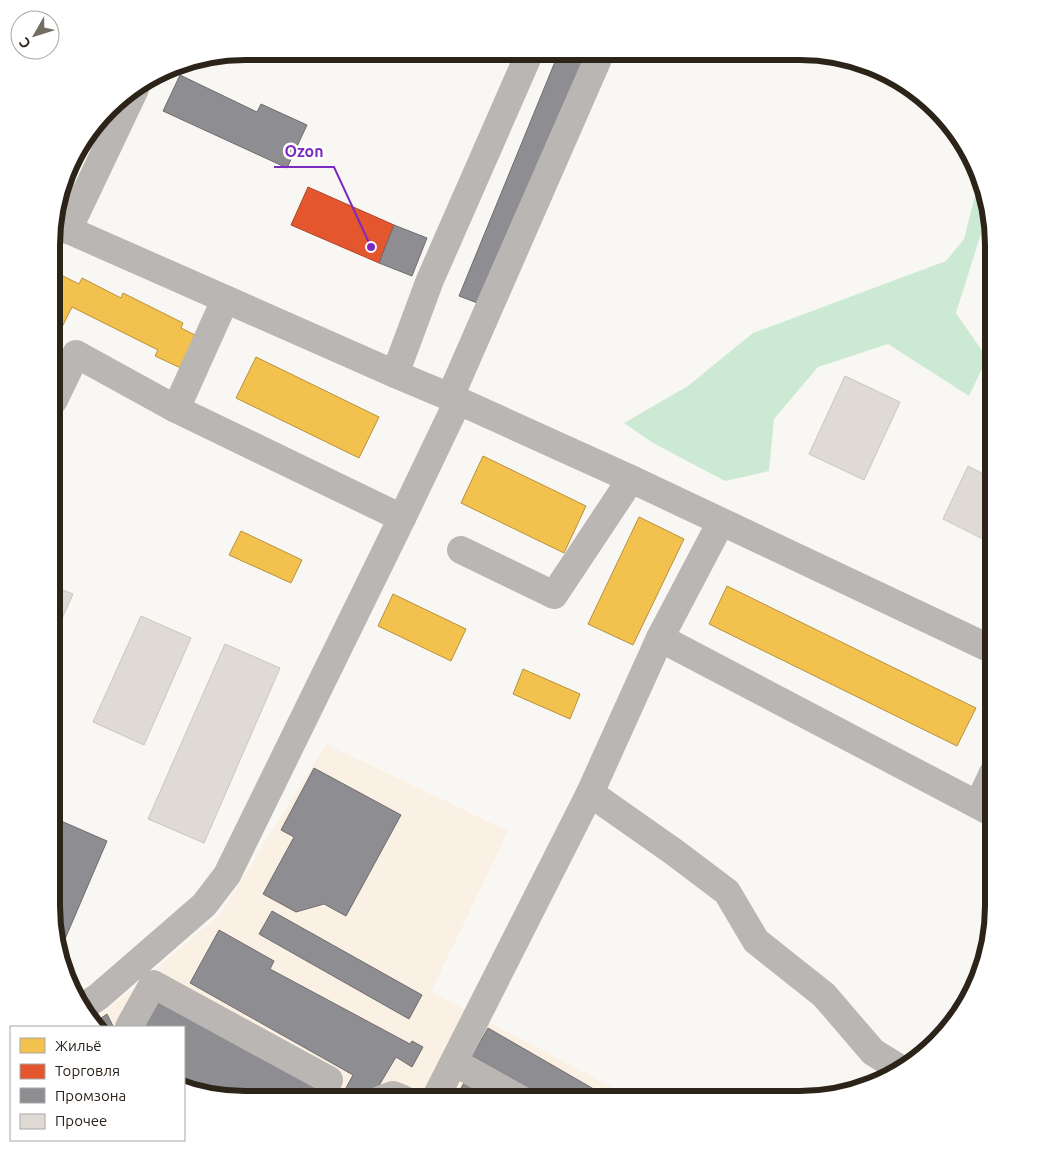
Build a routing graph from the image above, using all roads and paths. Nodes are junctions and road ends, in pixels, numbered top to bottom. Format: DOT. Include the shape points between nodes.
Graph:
graph roads {
  1 [pos="526,60"];
  2 [pos="598,60"];
  3 [pos="129,101"];
  4 [pos="62,227"];
  5 [pos="225,300"];
  6 [pos="394,374"];
  7 [pos="60,387"];
  8 [pos="454,399"];
  9 [pos="176,410"];
  10 [pos="631,480"];
  11 [pos="402,518"];
  12 [pos="721,522"];
  13 [pos="461,550"];
  14 [pos="660,638"];
  15 [pos="985,643"];
  16 [pos="590,793"];
  17 [pos="985,808"];
  18 [pos="152,950"];
  19 [pos="154,984"];
  20 [pos="88,1003"];
  21 [pos="130,1026"];
  22 [pos="454,1062"];
  23 [pos="894,1065"];
  24 [pos="329,1080"];
  25 [pos="439,1091"];
  26 [pos="506,1091"];
  1 -- 6 [label="street" via="430,280"];
  2 -- 8 [label="street"];
  3 -- 4 [label="street"];
  4 -- 5 [label="street"];
  5 -- 6 [label="street"];
  5 -- 9 [label="street"];
  6 -- 8 [label="street"];
  7 -- 9 [label="street" via="76,354"];
  8 -- 10 [label="street"];
  8 -- 11 [label="street"];
  9 -- 11 [label="street"];
  10 -- 12 [label="street"];
  10 -- 13 [label="street" via="554,595"];
  11 -- 18 [label="street" via="227,875 204,905"];
  12 -- 14 [label="street"];
  12 -- 15 [label="street"];
  14 -- 16 [label="street"];
  14 -- 17 [label="street"];
  16 -- 22 [label="street"];
  16 -- 23 [label="street" via="727,892 756,941 824,995 873,1052"];
  18 -- 19 [label="street"];
  18 -- 20 [label="street"];
  19 -- 21 [label="street"];
  19 -- 24 [label="street"];
  22 -- 25 [label="street"];
  22 -- 26 [label="street"];
}
